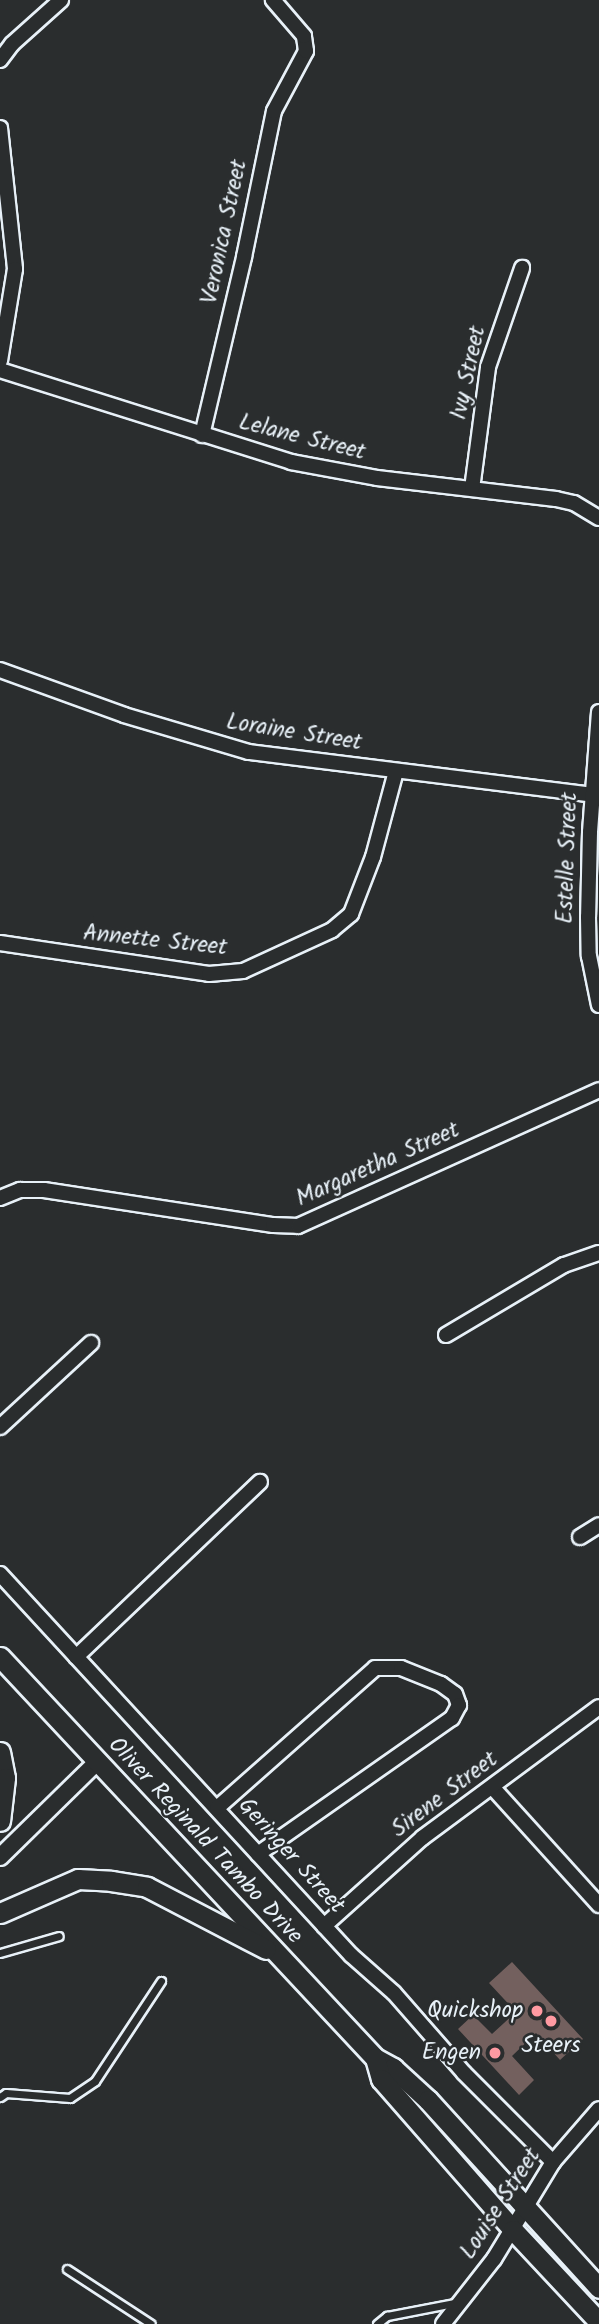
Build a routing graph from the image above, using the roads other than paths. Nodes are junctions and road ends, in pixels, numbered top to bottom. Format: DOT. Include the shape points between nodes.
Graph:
graph roads {
  1 [pos="61,0"];
  2 [pos="273,0"];
  3 [pos="0,60"];
  4 [pos="0,128"];
  5 [pos="522,268"];
  6 [pos="0,361"];
  7 [pos="0,370"];
  8 [pos="202,436"];
  9 [pos="472,489"];
  10 [pos="599,518"];
  11 [pos="0,670"];
  12 [pos="599,712"];
  13 [pos="396,771"];
  14 [pos="592,795"];
  15 [pos="0,943"];
  16 [pos="599,1005"];
  17 [pos="599,1090"];
  18 [pos="0,1198"];
  19 [pos="599,1253"];
  20 [pos="446,1335"];
  21 [pos="91,1343"];
  22 [pos="0,1427"];
  23 [pos="260,1482"];
  24 [pos="599,1525"];
  25 [pos="580,1537"];
  26 [pos="0,1574"];
  27 [pos="0,1657"];
  28 [pos="76,1657"];
  29 [pos="599,1707"];
  30 [pos="0,1752"];
  31 [pos="97,1762"];
  32 [pos="493,1788"];
  33 [pos="217,1808"];
  34 [pos="0,1821"];
  35 [pos="258,1854"];
  36 [pos="0,1857"];
  37 [pos="599,1905"];
  38 [pos="0,1913"];
  39 [pos="324,1926"];
  40 [pos="59,1936"];
  41 [pos="0,1953"];
  42 [pos="280,1956"];
  43 [pos="161,1981"];
  44 [pos="375,2058"];
  45 [pos="0,2097"];
  46 [pos="599,2109"];
  47 [pos="553,2162"];
  48 [pos="525,2207"];
  49 [pos="513,2230"];
  50 [pos="67,2269"];
  51 [pos="599,2288"];
  52 [pos="462,2301"];
  53 [pos="599,2322"];
  54 [pos="151,2324"];
  55 [pos="377,2324"];
  56 [pos="443,2324"];
  1 -- 3 [label="street"];
  2 -- 8 [label="street, Veronica Street" via="306,44 303,59 274,111"];
  4 -- 6 [label="street" via="15,269"];
  5 -- 9 [label="street, Ivy Street" via="488,367"];
  7 -- 8 [label="street, Lelane Street"];
  8 -- 9 [label="street, Lelane Street" via="331,471"];
  9 -- 10 [label="street, Lelane Street" via="575,503"];
  11 -- 13 [label="street, Loraine Street" via="74,699 249,752"];
  12 -- 14 [label="street, Estelle Street"];
  13 -- 14 [label="street, Loraine Street"];
  13 -- 15 [label="street, Annette Street" via="373,857 351,914 332,930 243,971 209,974"];
  14 -- 16 [label="street, Estelle Street" via="589,957"];
  17 -- 18 [label="street, Margaretha Street" via="298,1226 44,1190 20,1190"];
  19 -- 20 [label="street" via="564,1265"];
  21 -- 22 [label="street"];
  23 -- 28 [label="street"];
  24 -- 25 [label="street"];
  26 -- 28 [label="street, Geringer Street"];
  27 -- 31 [label="main road, Oliver Reginald Tambo Drive"];
  28 -- 33 [label="street, Geringer Street"];
  29 -- 32 [label="street, Sirene Street"];
  30 -- 34 [label="main road" via="5,1778"];
  31 -- 36 [label="street"];
  31 -- 42 [label="main road, Oliver Reginald Tambo Drive"];
  32 -- 37 [label="street"];
  32 -- 39 [label="street, Sirene Street" via="422,1838"];
  33 -- 35 [label="street, Geringer Street"];
  33 -- 35 [label="street" via="375,1668 401,1668 455,1694 459,1705 452,1718"];
  35 -- 39 [label="street, Geringer Street"];
  38 -- 42 [label="main road" via="78,1879 111,1881 147,1887"];
  39 -- 47 [label="street, Geringer Street" via="394,1993 464,2073"];
  40 -- 41 [label="lane"];
  42 -- 44 [label="main road, Oliver Reginald Tambo Drive"];
  43 -- 45 [label="lane" via="95,2081 70,2098 6,2093"];
  44 -- 48 [label="main road, Oliver Reginald Tambo Drive" via="428,2100"];
  44 -- 49 [label="main road, Oliver Reginald Tambo Drive" via="380,2079"];
  46 -- 47 [label="street, Louise Street"];
  47 -- 48 [label="street, Louise Street"];
  48 -- 49 [label="street, Louise Street"];
  48 -- 51 [label="main road, Oliver Reginald Tambo Drive"];
  49 -- 52 [label="street, Louise Street"];
  49 -- 53 [label="main road, Oliver Reginald Tambo Drive"];
  50 -- 54 [label="lane"];
  52 -- 55 [label="lane" via="387,2316"];
  52 -- 56 [label="street, Louise Street"];
}
